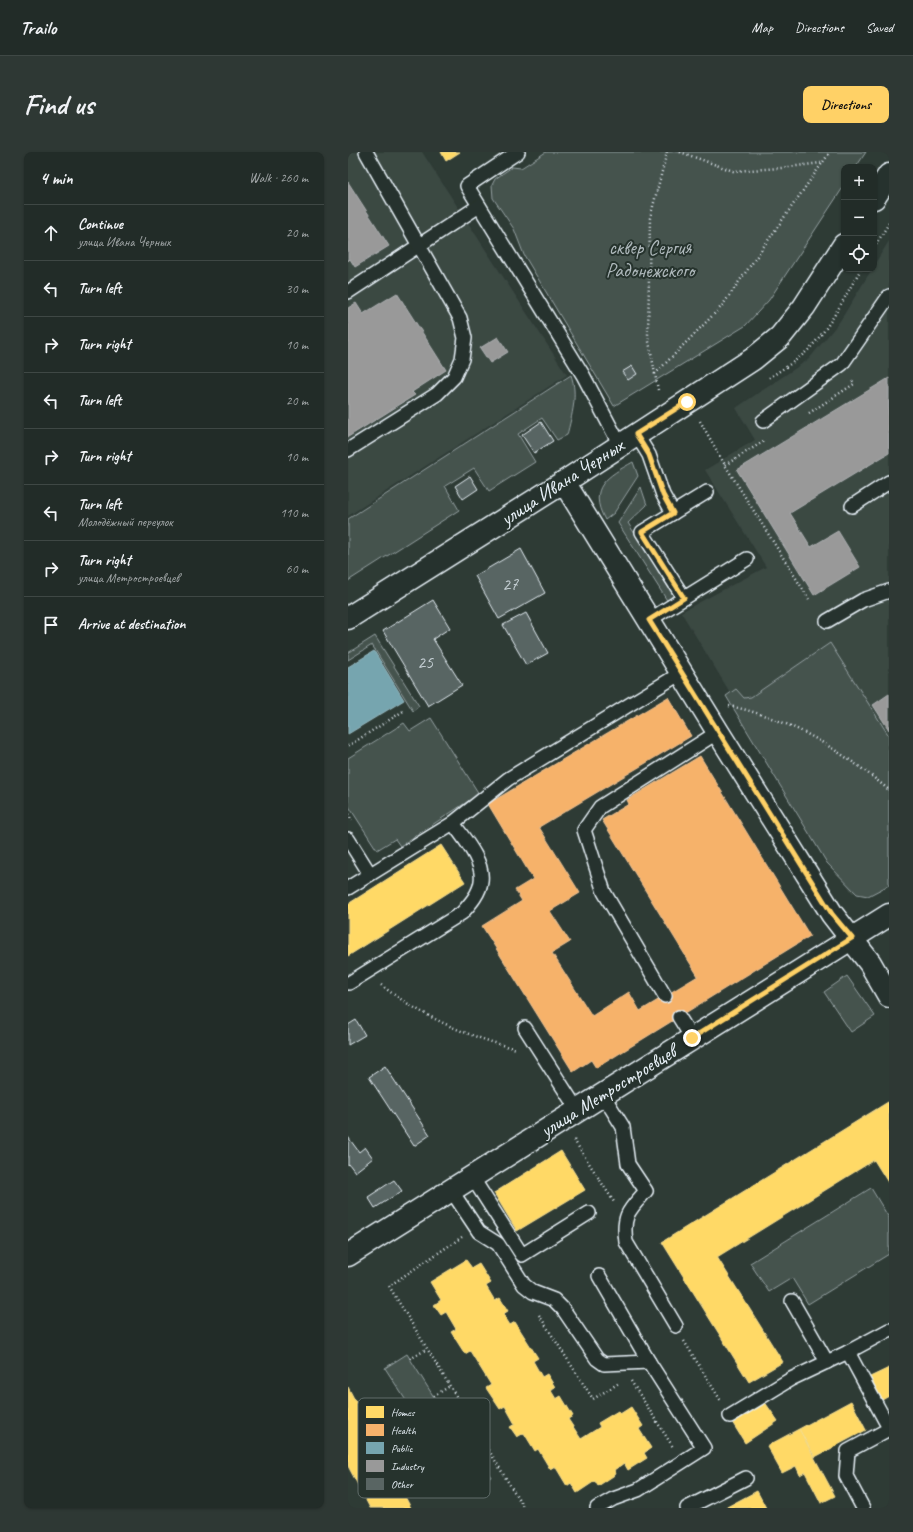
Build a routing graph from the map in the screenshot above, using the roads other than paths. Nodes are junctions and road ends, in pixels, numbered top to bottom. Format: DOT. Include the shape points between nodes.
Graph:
graph roads {
  1 [pos="366,152"];
  2 [pos="518,152"];
  3 [pos="889,175"];
  4 [pos="877,193"];
  5 [pos="479,206"];
  6 [pos="419,245"];
  7 [pos="841,250"];
  8 [pos="348,292"];
  9 [pos="889,296"];
  10 [pos="763,421"];
  11 [pos="628,440"];
  12 [pos="348,450"];
  13 [pos="564,482"];
  14 [pos="889,482"];
  15 [pos="707,492"];
  16 [pos="852,506"];
  17 [pos="673,513"];
  18 [pos="747,559"];
  19 [pos="889,590"];
  20 [pos="684,598"];
  21 [pos="348,618"];
  22 [pos="649,620"];
  23 [pos="827,621"];
  24 [pos="681,673"];
  25 [pos="718,732"];
  26 [pos="453,823"];
  27 [pos="348,839"];
  28 [pos="370,874"];
  29 [pos="348,888"];
  30 [pos="889,915"];
  31 [pos="852,938"];
  32 [pos="348,983"];
  33 [pos="665,996"];
  34 [pos="889,996"];
  35 [pos="679,1017"];
  36 [pos="524,1028"];
  37 [pos="692,1038"];
  38 [pos="603,1095"];
  39 [pos="578,1111"];
  40 [pos="472,1177"];
  41 [pos="451,1190"];
  42 [pos="589,1213"];
  43 [pos="348,1255"];
  44 [pos="599,1276"];
  45 [pos="792,1301"];
  46 [pos="676,1326"];
  47 [pos="889,1331"];
  48 [pos="848,1352"];
  49 [pos="649,1362"];
  50 [pos="827,1362"];
  51 [pos="730,1416"];
  52 [pos="889,1429"];
  53 [pos="746,1478"];
  54 [pos="596,1508"];
  55 [pos="687,1508"];
  56 [pos="863,1508"];
  1 -- 6 [label="lane"];
  2 -- 5 [label="lane" via="467,186"];
  3 -- 4 [label="street"];
  5 -- 6 [label="lane"];
  5 -- 11 [label="lane" via="583,375"];
  6 -- 8 [label="lane"];
  6 -- 12 [label="lane" via="460,318 465,338 462,359 454,377 437,394"];
  7 -- 11 [label="street, улица Ивана Черных" via="804,307 780,337 753,359"];
  9 -- 10 [label="lane" via="842,364"];
  11 -- 13 [label="street, улица Ивана Черных"];
  11 -- 17 [label="lane" via="649,455 663,495"];
  13 -- 21 [label="street, улица Ивана Черных"];
  13 -- 22 [label="street"];
  14 -- 16 [label="lane"];
  15 -- 17 [label="lane"];
  17 -- 20 [label="lane" via="642,532"];
  18 -- 20 [label="lane"];
  19 -- 23 [label="lane" via="863,600"];
  20 -- 22 [label="lane"];
  22 -- 24 [label="street"];
  24 -- 25 [label="street"];
  24 -- 26 [label="lane" via="508,779"];
  25 -- 31 [label="street" via="832,914"];
  25 -- 33 [label="lane" via="600,807 584,830 604,892"];
  26 -- 28 [label="lane"];
  26 -- 32 [label="lane" via="478,861 481,881 475,898 462,912"];
  27 -- 28 [label="lane"];
  28 -- 29 [label="lane"];
  30 -- 31 [label="street, улица Метростроевцев"];
  31 -- 34 [label="street"];
  31 -- 37 [label="street, улица Метростроевцев"];
  35 -- 37 [label="lane"];
  36 -- 39 [label="lane"];
  37 -- 38 [label="street, улица Метростроевцев"];
  38 -- 39 [label="street, улица Метростроевцев"];
  38 -- 46 [label="lane" via="623,1127 628,1164 646,1191 629,1211 624,1226 626,1242"];
  39 -- 40 [label="street, улица Метростроевцев"];
  40 -- 41 [label="street, улица Метростроевцев"];
  40 -- 42 [label="lane" via="522,1255"];
  41 -- 43 [label="street, улица Метростроевцев"];
  41 -- 49 [label="lane" via="479,1232 498,1244 524,1285 533,1292 554,1300 563,1309 597,1359 604,1364"];
  44 -- 49 [label="lane"];
  45 -- 50 [label="lane"];
  47 -- 48 [label="lane"];
  48 -- 50 [label="lane"];
  48 -- 52 [label="lane"];
  49 -- 54 [label="lane" via="704,1448 638,1490"];
  50 -- 51 [label="lane" via="791,1378"];
  52 -- 56 [label="lane" via="848,1451 846,1476"];
  53 -- 55 [label="lane"];
}
